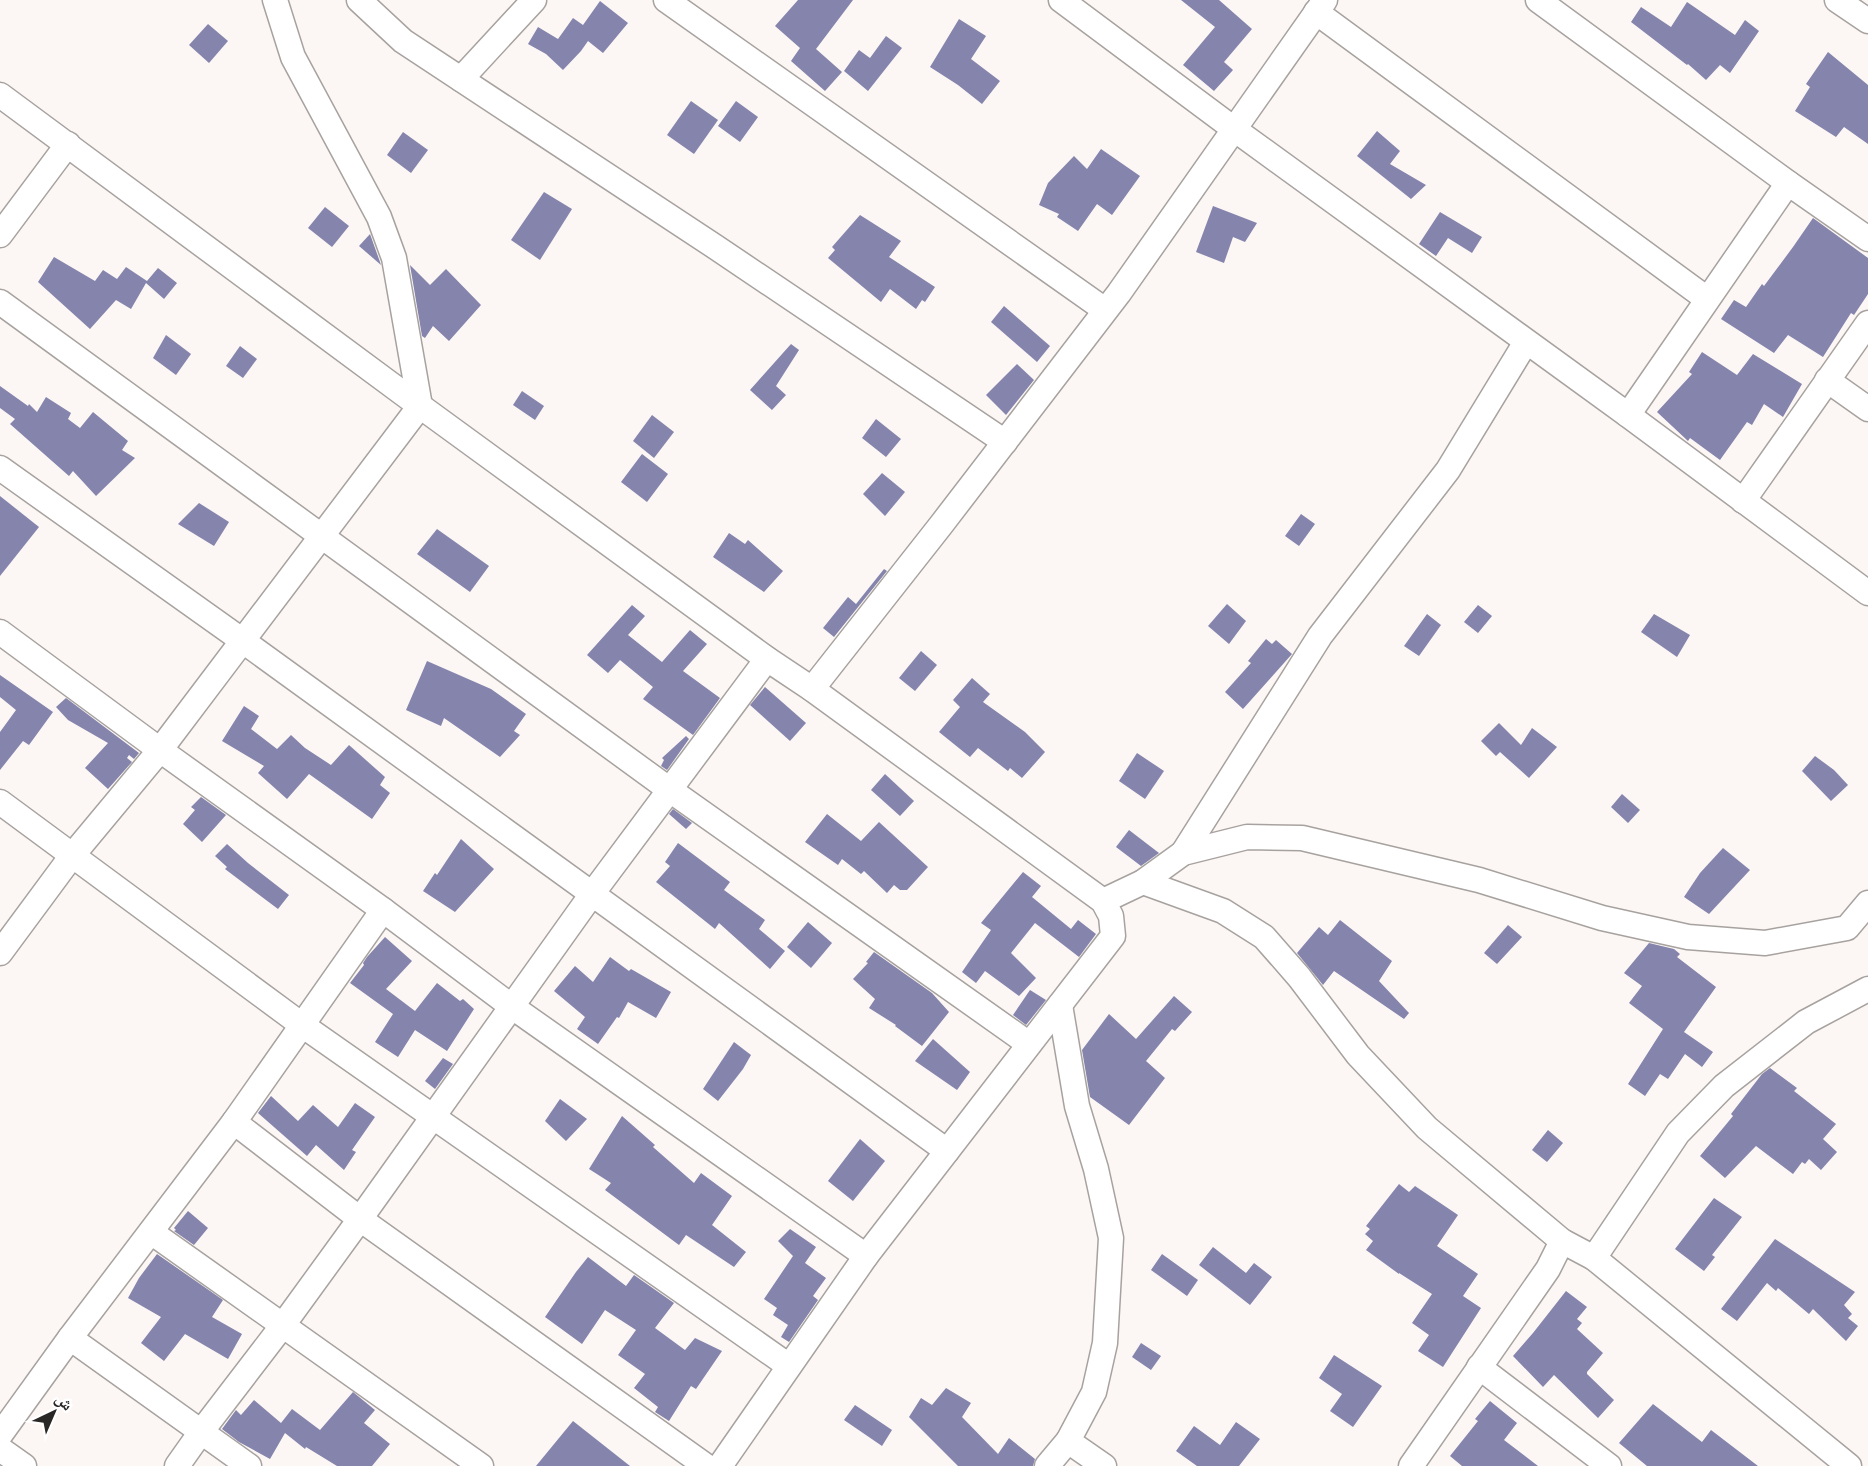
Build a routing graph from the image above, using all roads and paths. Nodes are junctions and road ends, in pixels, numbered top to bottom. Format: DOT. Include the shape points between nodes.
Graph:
graph roads {
  1 [pos="275,0"];
  2 [pos="359,0"];
  3 [pos="534,0"];
  4 [pos="666,0"];
  5 [pos="1061,0"];
  6 [pos="1837,0"];
  7 [pos="1550,3"];
  8 [pos="1320,6"];
  9 [pos="1092,9"];
  10 [pos="1868,21"];
  11 [pos="461,80"];
  12 [pos="0,95"];
  13 [pos="1233,129"];
  14 [pos="68,144"];
  15 [pos="1788,183"];
  16 [pos="0,235"];
  17 [pos="1868,239"];
  18 [pos="1707,299"];
  19 [pos="0,302"];
  20 [pos="1106,310"];
  21 [pos="1868,323"];
  22 [pos="1526,342"];
  23 [pos="1827,380"];
  24 [pos="420,406"];
  25 [pos="1868,409"];
  26 [pos="1628,415"];
  27 [pos="1005,442"];
  28 [pos="0,468"];
  29 [pos="1743,501"];
  30 [pos="323,536"];
  31 [pos="1868,593"];
  32 [pos="0,632"];
  33 [pos="243,641"];
  34 [pos="767,659"];
  35 [pos="812,689"];
  36 [pos="160,750"];
  37 [pos="670,790"];
  38 [pos="0,802"];
  39 [pos="1183,853"];
  40 [pos="71,857"];
  41 [pos="1143,882"];
  42 [pos="592,894"];
  43 [pos="1103,901"];
  44 [pos="1868,903"];
  45 [pos="383,910"];
  46 [pos="0,953"];
  47 [pos="1868,989"];
  48 [pos="1059,1005"];
  49 [pos="512,1006"];
  50 [pos="302,1025"];
  51 [pos="1029,1044"];
  52 [pos="434,1117"];
  53 [pos="234,1122"];
  54 [pos="947,1151"];
  55 [pos="360,1219"];
  56 [pos="151,1232"];
  57 [pos="1562,1241"];
  58 [pos="866,1256"];
  59 [pos="1594,1258"];
  60 [pos="283,1325"];
  61 [pos="70,1338"];
  62 [pos="789,1366"];
  63 [pos="1479,1367"];
  64 [pos="201,1431"];
  65 [pos="0,1435"];
  66 [pos="1068,1441"];
  67 [pos="0,1449"];
  68 [pos="24,1466"];
  69 [pos="177,1466"];
  70 [pos="249,1466"];
  71 [pos="481,1466"];
  72 [pos="706,1466"];
  73 [pos="720,1466"];
  74 [pos="1047,1466"];
  75 [pos="1104,1466"];
  76 [pos="1411,1466"];
  77 [pos="1609,1466"];
  78 [pos="1849,1466"];
  1 -- 24 [label="street" via="293,57 379,217 394,258"];
  2 -- 11 [label="street" via="403,41"];
  3 -- 11 [label="street"];
  4 -- 20 [label="street"];
  5 -- 9 [label="street"];
  6 -- 10 [label="street"];
  7 -- 15 [label="street"];
  8 -- 13 [label="street"];
  8 -- 18 [label="street"];
  9 -- 13 [label="street"];
  11 -- 27 [label="street"];
  12 -- 14 [label="street"];
  13 -- 20 [label="street"];
  13 -- 22 [label="street"];
  14 -- 16 [label="street"];
  14 -- 24 [label="street"];
  15 -- 17 [label="street"];
  15 -- 18 [label="street"];
  18 -- 26 [label="street"];
  19 -- 30 [label="street"];
  20 -- 27 [label="street"];
  21 -- 23 [label="street"];
  22 -- 26 [label="street"];
  22 -- 39 [label="street" via="1448,470 1320,636"];
  23 -- 25 [label="street"];
  23 -- 29 [label="street"];
  24 -- 30 [label="street"];
  24 -- 34 [label="street"];
  26 -- 29 [label="street"];
  27 -- 35 [label="street"];
  28 -- 33 [label="street"];
  29 -- 31 [label="street"];
  30 -- 33 [label="street"];
  30 -- 37 [label="street"];
  32 -- 36 [label="street"];
  33 -- 36 [label="street"];
  33 -- 42 [label="street"];
  34 -- 35 [label="street"];
  34 -- 37 [label="street"];
  35 -- 43 [label="street"];
  36 -- 40 [label="street"];
  36 -- 45 [label="street"];
  37 -- 42 [label="street"];
  37 -- 51 [label="street"];
  38 -- 40 [label="street"];
  39 -- 41 [label="street"];
  39 -- 44 [label="street" via="1247,837 1302,838 1479,880 1602,918 1688,937 1765,943 1847,928"];
  40 -- 46 [label="street"];
  40 -- 50 [label="street"];
  41 -- 43 [label="street"];
  41 -- 57 [label="street" via="1223,910 1264,937 1358,1055 1426,1128"];
  42 -- 49 [label="street"];
  42 -- 54 [label="street"];
  43 -- 48 [label="street" via="1111,916 1113,936"];
  45 -- 49 [label="street"];
  45 -- 50 [label="street"];
  47 -- 59 [label="street" via="1806,1022 1724,1086 1678,1133"];
  48 -- 51 [label="street"];
  48 -- 66 [label="street" via="1077,1107 1111,1238 1105,1343 1094,1392"];
  49 -- 52 [label="street"];
  49 -- 58 [label="street"];
  50 -- 52 [label="street"];
  50 -- 53 [label="street"];
  51 -- 54 [label="street"];
  52 -- 55 [label="street"];
  52 -- 62 [label="street"];
  53 -- 55 [label="street"];
  53 -- 56 [label="street"];
  54 -- 58 [label="street"];
  55 -- 60 [label="street"];
  55 -- 72 [label="street"];
  56 -- 60 [label="street"];
  56 -- 61 [label="street"];
  57 -- 59 [label="street"];
  57 -- 63 [label="street" via="1548,1269"];
  58 -- 62 [label="street"];
  59 -- 78 [label="street"];
  60 -- 64 [label="street"];
  60 -- 71 [label="street"];
  61 -- 64 [label="street"];
  61 -- 65 [label="street"];
  62 -- 73 [label="street"];
  63 -- 76 [label="street"];
  63 -- 77 [label="street"];
  64 -- 69 [label="street"];
  64 -- 70 [label="street"];
  66 -- 74 [label="street"];
  66 -- 75 [label="street"];
  67 -- 68 [label="street"];
}
